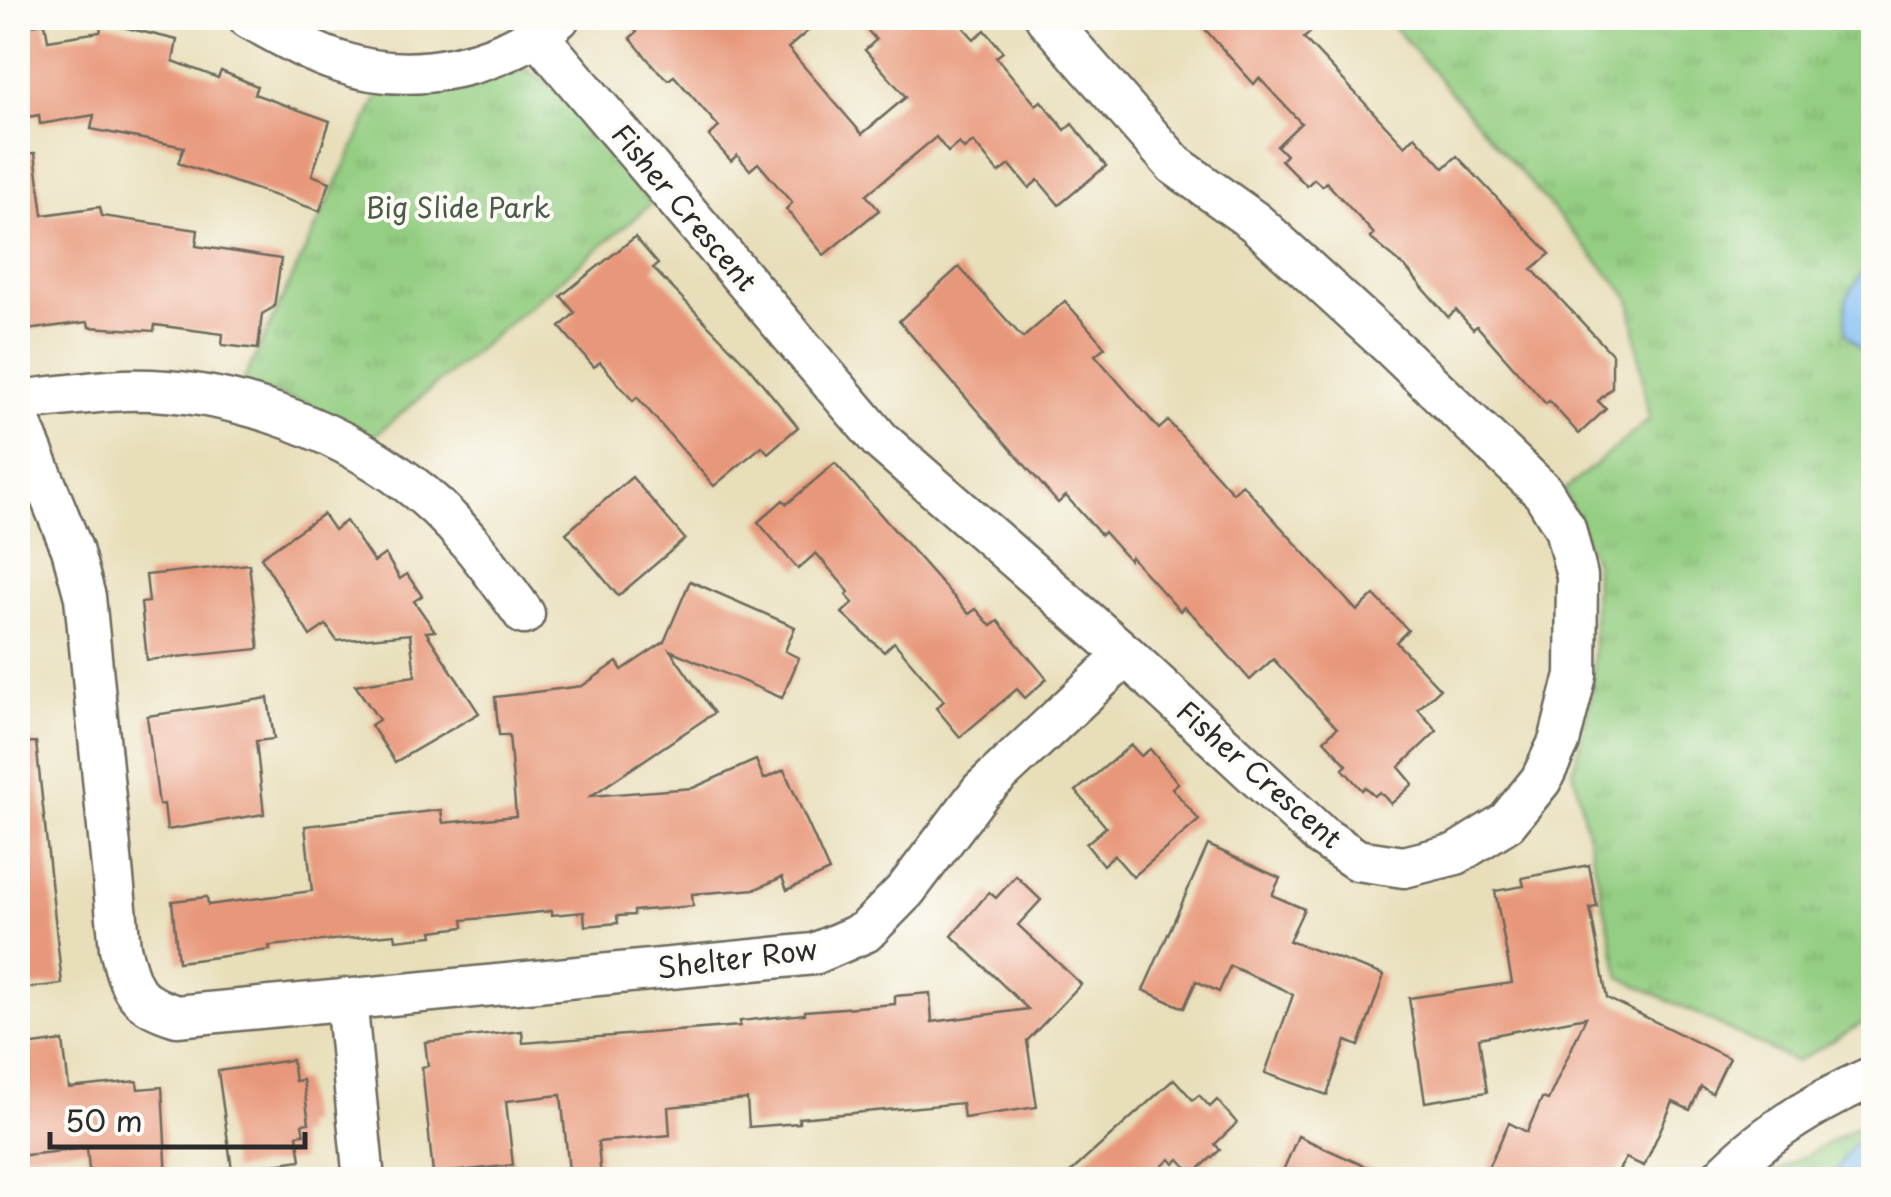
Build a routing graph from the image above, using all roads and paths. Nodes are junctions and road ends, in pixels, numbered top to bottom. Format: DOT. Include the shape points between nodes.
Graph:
graph roads {
  1 [pos="248,18"];
  2 [pos="1046,18"];
  3 [pos="548,27"];
  4 [pos="18,400"];
  5 [pos="18,417"];
  6 [pos="524,614"];
  7 [pos="1126,655"];
  8 [pos="346,998"];
  9 [pos="1874,1076"];
  10 [pos="364,1180"];
  11 [pos="1720,1180"];
  1 -- 3 [label="street" via="340,62 386,72 446,69 498,56"];
  2 -- 7 [label="street, Fisher Crescent" via="1175,166 1254,222 1543,492 1565,528 1576,576 1576,676 1559,742 1540,780 1506,822 1456,854 1404,866 1357,860 1320,835"];
  3 -- 7 [label="street, Fisher Crescent" via="880,440"];
  4 -- 6 [label="street" via="126,390 274,412 410,484 480,554"];
  5 -- 8 [label="street, Shelter Row" via="85,596 127,980 145,1006 177,1016"];
  7 -- 8 [label="street, Shelter Row" via="980,791 906,890 865,932 848,940 814,954"];
  8 -- 10 [label="street"];
  9 -- 11 [label="street" via="1817,1104 1745,1153"];
}
